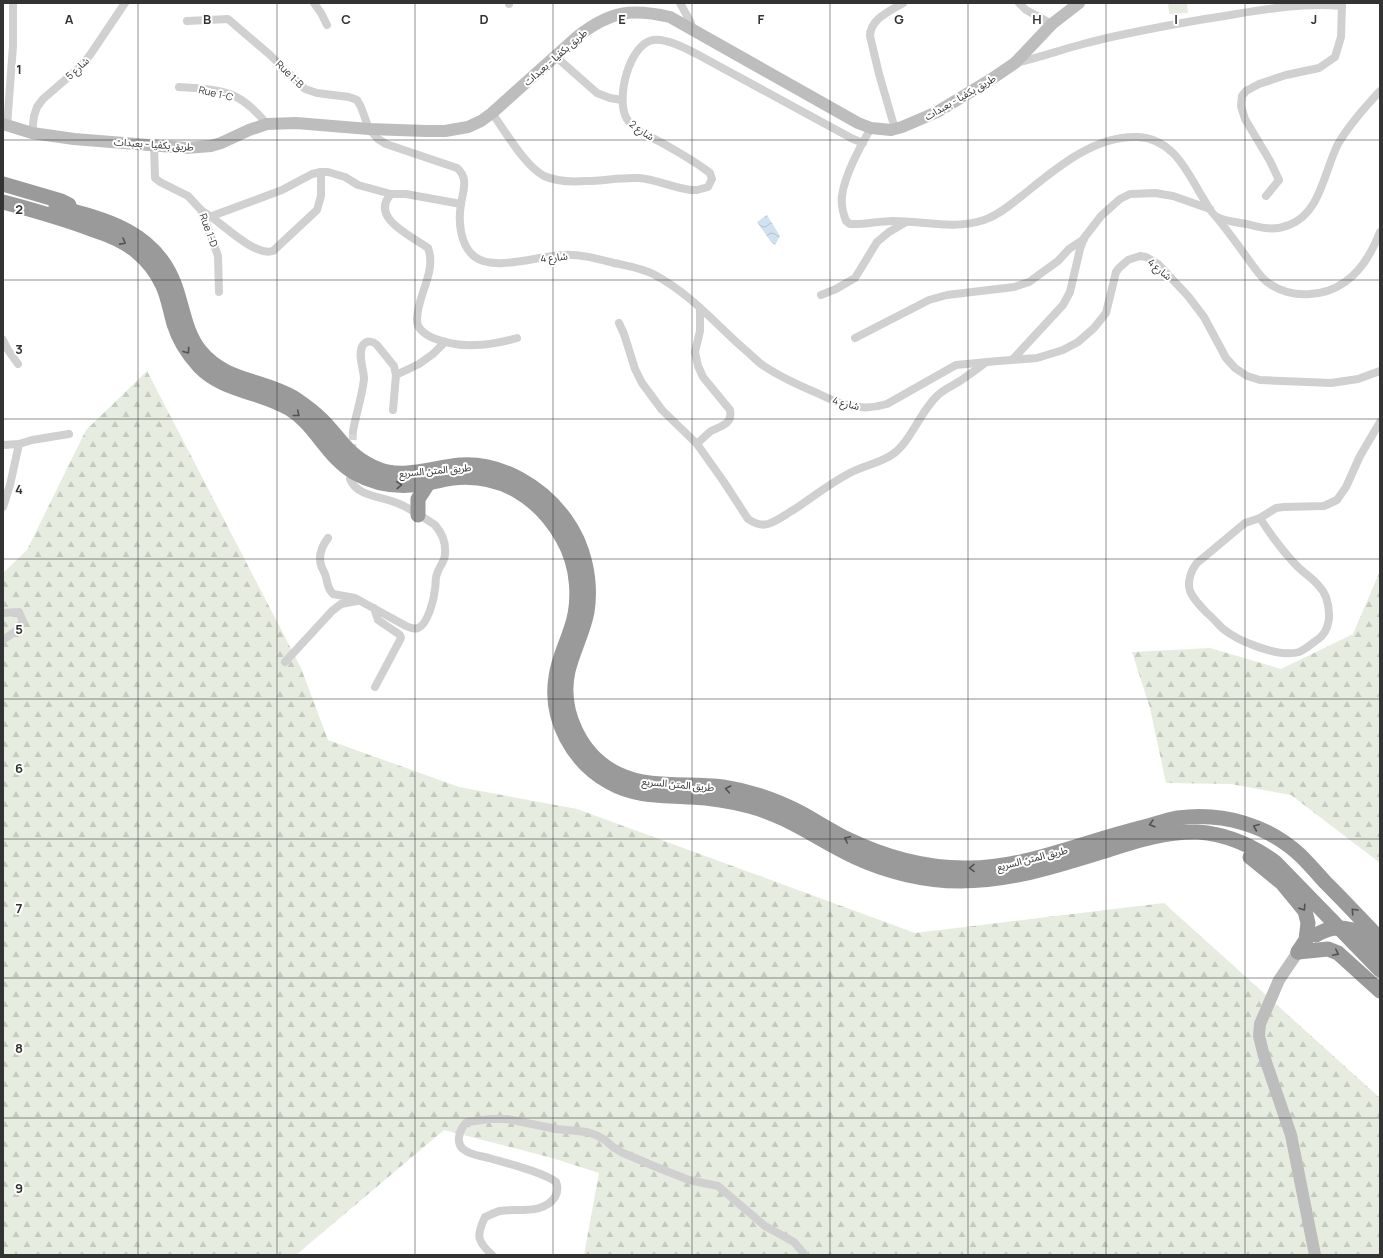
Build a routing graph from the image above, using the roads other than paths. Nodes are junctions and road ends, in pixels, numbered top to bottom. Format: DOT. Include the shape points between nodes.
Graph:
graph roads {
  1 [pos="13,3"];
  2 [pos="125,3"];
  3 [pos="325,3"];
  4 [pos="680,3"];
  5 [pos="903,3"];
  6 [pos="1018,3"];
  7 [pos="1078,3"];
  8 [pos="315,4"];
  9 [pos="1342,4"];
  10 [pos="187,21"];
  11 [pos="1052,24"];
  12 [pos="327,25"];
  13 [pos="692,29"];
  14 [pos="555,56"];
  15 [pos="1015,63"];
  16 [pos="179,87"];
  17 [pos="1380,91"];
  18 [pos="622,100"];
  19 [pos="492,113"];
  20 [pos="267,124"];
  21 [pos="5,125"];
  22 [pos="369,128"];
  23 [pos="871,128"];
  24 [pos="895,129"];
  25 [pos="32,133"];
  26 [pos="863,143"];
  27 [pos="154,145"];
  28 [pos="321,172"];
  29 [pos="3,184"];
  30 [pos="391,194"];
  31 [pos="3,195"];
  32 [pos="1266,196"];
  33 [pos="3,202"];
  34 [pos="461,204"];
  35 [pos="3,209"];
  36 [pos="1210,209"];
  37 [pos="202,211"];
  38 [pos="82,213"];
  39 [pos="212,216"];
  40 [pos="1217,218"];
  41 [pos="906,222"];
  42 [pos="87,227"];
  43 [pos="1380,232"];
  44 [pos="1084,238"];
  45 [pos="219,292"];
  46 [pos="821,295"];
  47 [pos="700,308"];
  48 [pos="619,323"];
  49 [pos="517,338"];
  50 [pos="855,338"];
  51 [pos="3,340"];
  52 [pos="445,342"];
  53 [pos="1013,359"];
  54 [pos="986,363"];
  55 [pos="18,364"];
  56 [pos="1380,371"];
  57 [pos="396,375"];
  58 [pos="393,410"];
  59 [pos="1380,422"];
  60 [pos="353,431"];
  61 [pos="69,434"];
  62 [pos="19,444"];
  63 [pos="697,444"];
  64 [pos="3,445"];
  65 [pos="350,479"];
  66 [pos="429,482"];
  67 [pos="3,507"];
  68 [pos="418,515"];
  69 [pos="1260,518"];
  70 [pos="328,538"];
  71 [pos="359,600"];
  72 [pos="374,608"];
  73 [pos="3,613"];
  74 [pos="3,640"];
  75 [pos="285,662"];
  76 [pos="375,687"];
  77 [pos="1192,832"];
  78 [pos="1307,943"];
  79 [pos="1378,948"];
  80 [pos="1380,970"];
  81 [pos="1380,991"];
  82 [pos="492,1255"];
  83 [pos="804,1255"];
  84 [pos="1315,1255"];
  1 -- 21 [label="street" via="13,46"];
  2 -- 25 [label="street, شارع 5" via="80,67 37,107"];
  3 -- 8 [label="street"];
  4 -- 13 [label="street"];
  5 -- 24 [label="street" via="875,21 870,30 879,74"];
  6 -- 11 [label="street"];
  7 -- 11 [label="main road, طريق بكفيا - بعبدات"];
  8 -- 12 [label="street"];
  9 -- 15 [label="street" via="1281,6 1141,29"];
  9 -- 32 [label="street" via="1341,37 1335,57 1319,68 1259,84 1242,96 1245,119 1279,180"];
  10 -- 22 [label="street, Rue 1-B" via="228,19 305,89 356,100"];
  11 -- 15 [label="main road, طريق بكفيا - بعبدات"];
  13 -- 14 [label="main road, طريق بكفيا - بعبدات" via="670,17 625,12 592,25"];
  13 -- 23 [label="main road, طريق بكفيا - بعبدات"];
  14 -- 18 [label="street" via="597,93"];
  14 -- 19 [label="main road, طريق بكفيا - بعبدات"];
  15 -- 24 [label="main road, طريق بكفيا - بعبدات" via="937,112"];
  16 -- 20 [label="street, Rue 1-C" via="229,93 249,104"];
  17 -- 40 [label="street" via="1339,144 1322,187 1305,216 1281,228 1254,226"];
  18 -- 19 [label="street, شارع 2" via="626,117 632,125 710,174 712,179 708,187 691,190 640,178 574,182 552,179 530,164"];
  18 -- 26 [label="street, شارع 2" via="629,67 636,53 648,42 663,41 704,58"];
  19 -- 22 [label="main road, طريق بكفيا - بعبدات" via="481,121 457,129 426,131"];
  20 -- 22 [label="main road, طريق بكفيا - بعبدات" via="296,123"];
  20 -- 27 [label="main road, طريق بكفيا - بعبدات" via="212,146 186,148"];
  21 -- 25 [label="main road, طريق بكفيا - بعبدات"];
  22 -- 34 [label="street, شارع 4" via="386,144 457,168 464,181"];
  23 -- 24 [label="main road, طريق بكفيا - بعبدات"];
  23 -- 26 [label="street"];
  25 -- 27 [label="main road, طريق بكفيا - بعبدات"];
  26 -- 41 [label="street" via="844,187 842,203 847,223"];
  27 -- 37 [label="street, Rue 1-D" via="155,178 188,196"];
  28 -- 30 [label="street" via="345,177 358,184"];
  28 -- 39 [label="street" via="282,190"];
  28 -- 39 [label="street" via="321,196 317,210 273,250 264,251 241,240"];
  29 -- 38 [label="highway" via="61,201"];
  30 -- 34 [label="street" via="406,194"];
  30 -- 52 [label="street" via="385,207 388,219 428,248 431,259 421,298 418,324 425,333"];
  31 -- 38 [label="highway"];
  33 -- 42 [label="highway"];
  34 -- 47 [label="street, شارع 4" via="462,237 470,252 479,260 505,263 564,254 592,257 655,275"];
  35 -- 42 [label="highway"];
  36 -- 40 [label="street"];
  36 -- 41 [label="street" via="1172,151 1162,144 1138,137 1107,141 1079,153 1012,204 984,220 956,225"];
  36 -- 44 [label="street" via="1173,196 1155,193 1130,194 1109,208"];
  37 -- 39 [label="street"];
  37 -- 45 [label="street, Rue 1-D" via="218,256"];
  79 -- 38 [label="highway, طريق المتن السريع, one-way" via="1300,855 1269,833 1234,820 1220,817 1178,818 1008,865 943,868 904,861 867,848 842,837 796,810 754,795 724,788 645,782 616,773 602,764 584,744 568,710 566,677 586,614 587,575 584,559 571,528 544,495 513,476 478,466 463,465 401,474 388,473 353,456 322,420 293,397 273,388 231,376 204,356 190,336 176,288 158,254 135,234"];
  40 -- 43 [label="street" via="1269,284 1282,291 1296,294 1320,292 1346,282 1367,256"];
  41 -- 46 [label="street" via="877,242 855,278"];
  42 -- 66 [label="highway, طريق المتن السريع, one-way" via="123,242 149,263 164,287 181,343 201,368 214,378 228,386 270,399 298,414 345,467 367,479 394,485"];
  44 -- 50 [label="street" via="1029,282 1014,287 947,295 929,300"];
  44 -- 53 [label="street" via="1070,292 1063,305"];
  47 -- 54 [label="street, شارع 4" via="761,364 833,401 853,407 881,405 921,386 956,365"];
  47 -- 63 [label="street" via="700,331 695,352 698,366 703,377 730,410 731,416 728,422"];
  48 -- 63 [label="street" via="642,384 662,410"];
  49 -- 52 [label="street" via="476,345"];
  51 -- 55 [label="street"];
  52 -- 57 [label="street" via="419,364"];
  53 -- 54 [label="street, شارع 4"];
  53 -- 56 [label="street, شارع 4" via="1051,355 1087,335 1106,313 1116,272 1128,260 1140,256 1158,264 1188,296 1204,317 1226,358 1247,376 1260,380 1331,384 1358,379"];
  54 -- 63 [label="street" via="937,396 894,454 850,473 781,518 766,524 754,523 748,519"];
  57 -- 58 [label="street"];
  57 -- 60 [label="street" via="394,366 374,342 369,341 364,345 364,379"];
  59 -- 69 [label="street" via="1337,500 1324,506 1276,508"];
  61 -- 62 [label="street"];
  62 -- 64 [label="street"];
  62 -- 67 [label="street"];
  65 -- 68 [label="street" via="362,492 395,502"];
  66 -- 68 [label="highway" via="418,499"];
  66 -- 77 [label="highway, طريق المتن السريع" via="466,478 505,485 536,504 556,527 567,546 576,585 573,626 561,654 555,679 558,717 574,751 593,771 618,787 644,795 703,798 753,807 795,824 867,862 909,875 938,880 982,880 1015,876 1136,841"];
  68 -- 72 [label="street" via="435,525 442,536 445,548 444,560 437,573 426,621 418,628 412,628"];
  69 -- 69 [label="street" via="1295,564 1318,584 1326,597 1329,619 1326,632 1299,652 1271,651 1234,636 1204,610 1190,591 1191,571 1197,563 1245,523"];
  70 -- 71 [label="street" via="320,556 327,586 333,594"];
  71 -- 72 [label="street"];
  71 -- 75 [label="street" via="341,604 332,611"];
  72 -- 76 [label="street" via="378,620 401,636"];
  73 -- 74 [label="street" via="18,612 23,621 16,631"];
  77 -- 78 [label="highway, one-way" via="1246,855 1282,883 1305,911 1308,923"];
  77 -- 80 [label="highway, طريق المتن السريع" via="1241,842 1275,862"];
  78 -- 79 [label="highway, bridge" via="1331,928 1345,928"];
  78 -- 81 [label="highway, one-way" via="1322,949 1334,950"];
  78 -- 84 [label="main road" via="1279,980 1260,1024 1259,1036 1290,1134"];
  82 -- 83 [label="street" via="484,1247 479,1236 485,1217 500,1211 544,1206 553,1201 558,1189 556,1182 546,1176 473,1154 461,1147 459,1137 467,1122 508,1118 587,1132 605,1140 623,1153 661,1169 688,1180 718,1186 765,1226 794,1242"];
}
